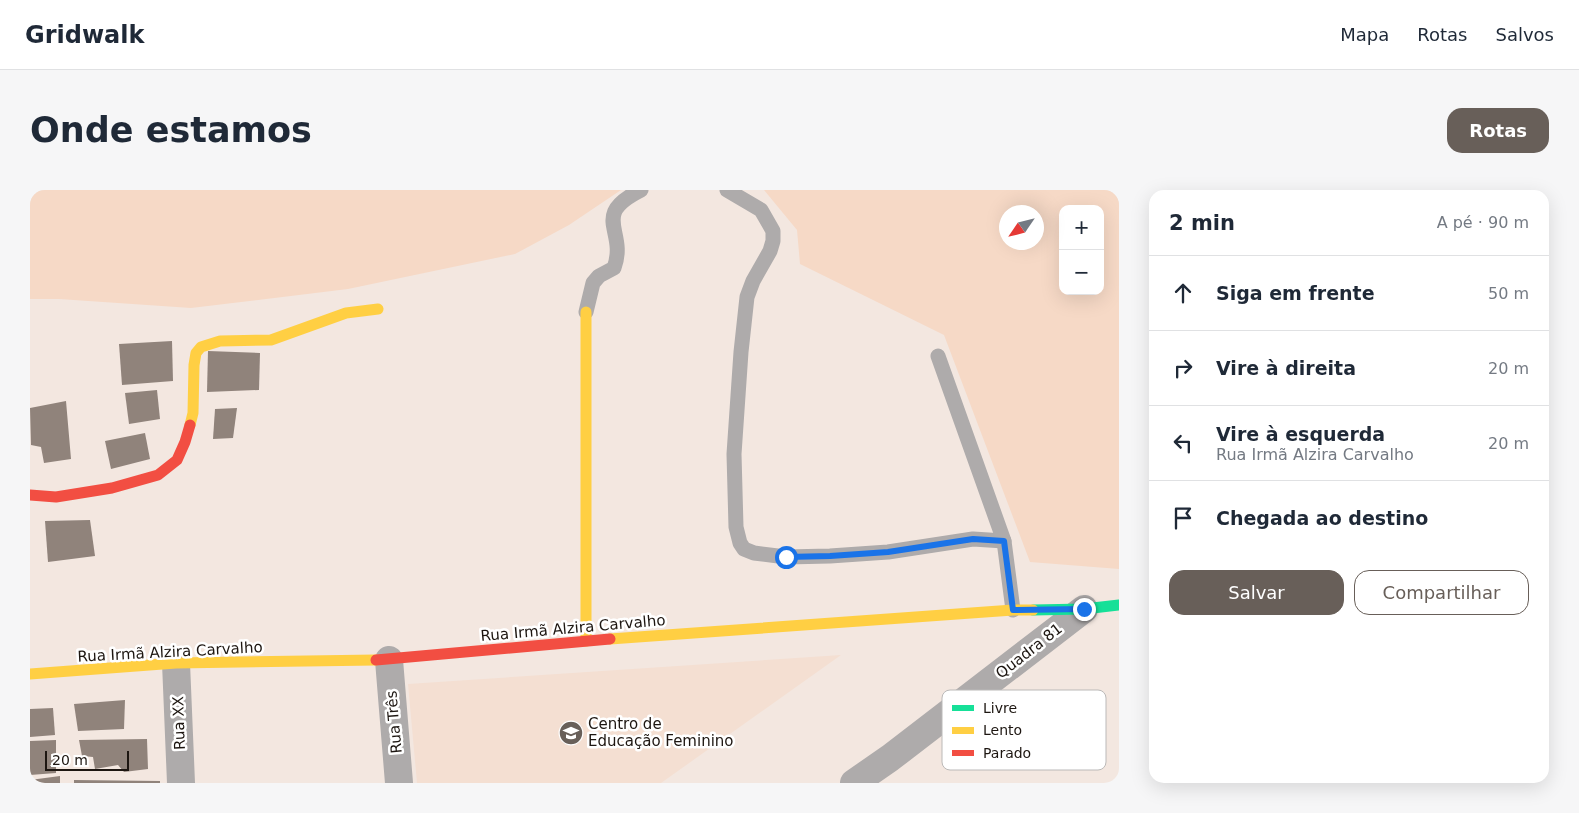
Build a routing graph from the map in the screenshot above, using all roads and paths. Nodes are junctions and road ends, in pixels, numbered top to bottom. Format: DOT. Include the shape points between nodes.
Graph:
graph roads {
  1 [pos="641,190"];
  2 [pos="727,190"];
  3 [pos="378,309"];
  4 [pos="586,312"];
  5 [pos="938,356"];
  6 [pos="30,495"];
  7 [pos="1004,541"];
  8 [pos="1119,605"];
  9 [pos="1084,609"];
  10 [pos="1013,610"];
  11 [pos="586,641"];
  12 [pos="390,660"];
  13 [pos="176,664"];
  14 [pos="30,674"];
  15 [pos="979,690"];
  16 [pos="942,718"];
  17 [pos="181,783"];
  18 [pos="399,783"];
  19 [pos="854,783"];
  1 -- 4 [label="lane" via="629,196 614,211 612,223 617,259 614,268 593,283"];
  2 -- 7 [label="lane" via="761,210 773,231 770,251 748,297 741,352 734,454 736,527 744,549 786,557 830,556 888,552 973,539"];
  3 -- 6 [label="street" via="346,313 271,340 220,341 201,347 194,365 193,414 178,460 158,475 112,488 56,497"];
  4 -- 11 [label="street"];
  5 -- 7 [label="lane"];
  7 -- 10 [label="lane"];
  8 -- 9 [label="street, Rua Irmã Alzira Carvalho"];
  9 -- 10 [label="street, Rua Irmã Alzira Carvalho"];
  9 -- 15 [label="street, Quadra 81"];
  10 -- 11 [label="street, Rua Irmã Alzira Carvalho"];
  11 -- 12 [label="street, Rua Irmã Alzira Carvalho"];
  12 -- 13 [label="street, Rua Irmã Alzira Carvalho"];
  12 -- 18 [label="street, Rua Três"];
  13 -- 14 [label="street, Rua Irmã Alzira Carvalho"];
  13 -- 17 [label="street, Rua XX"];
  16 -- 19 [label="street, Quadra 81"];
}
